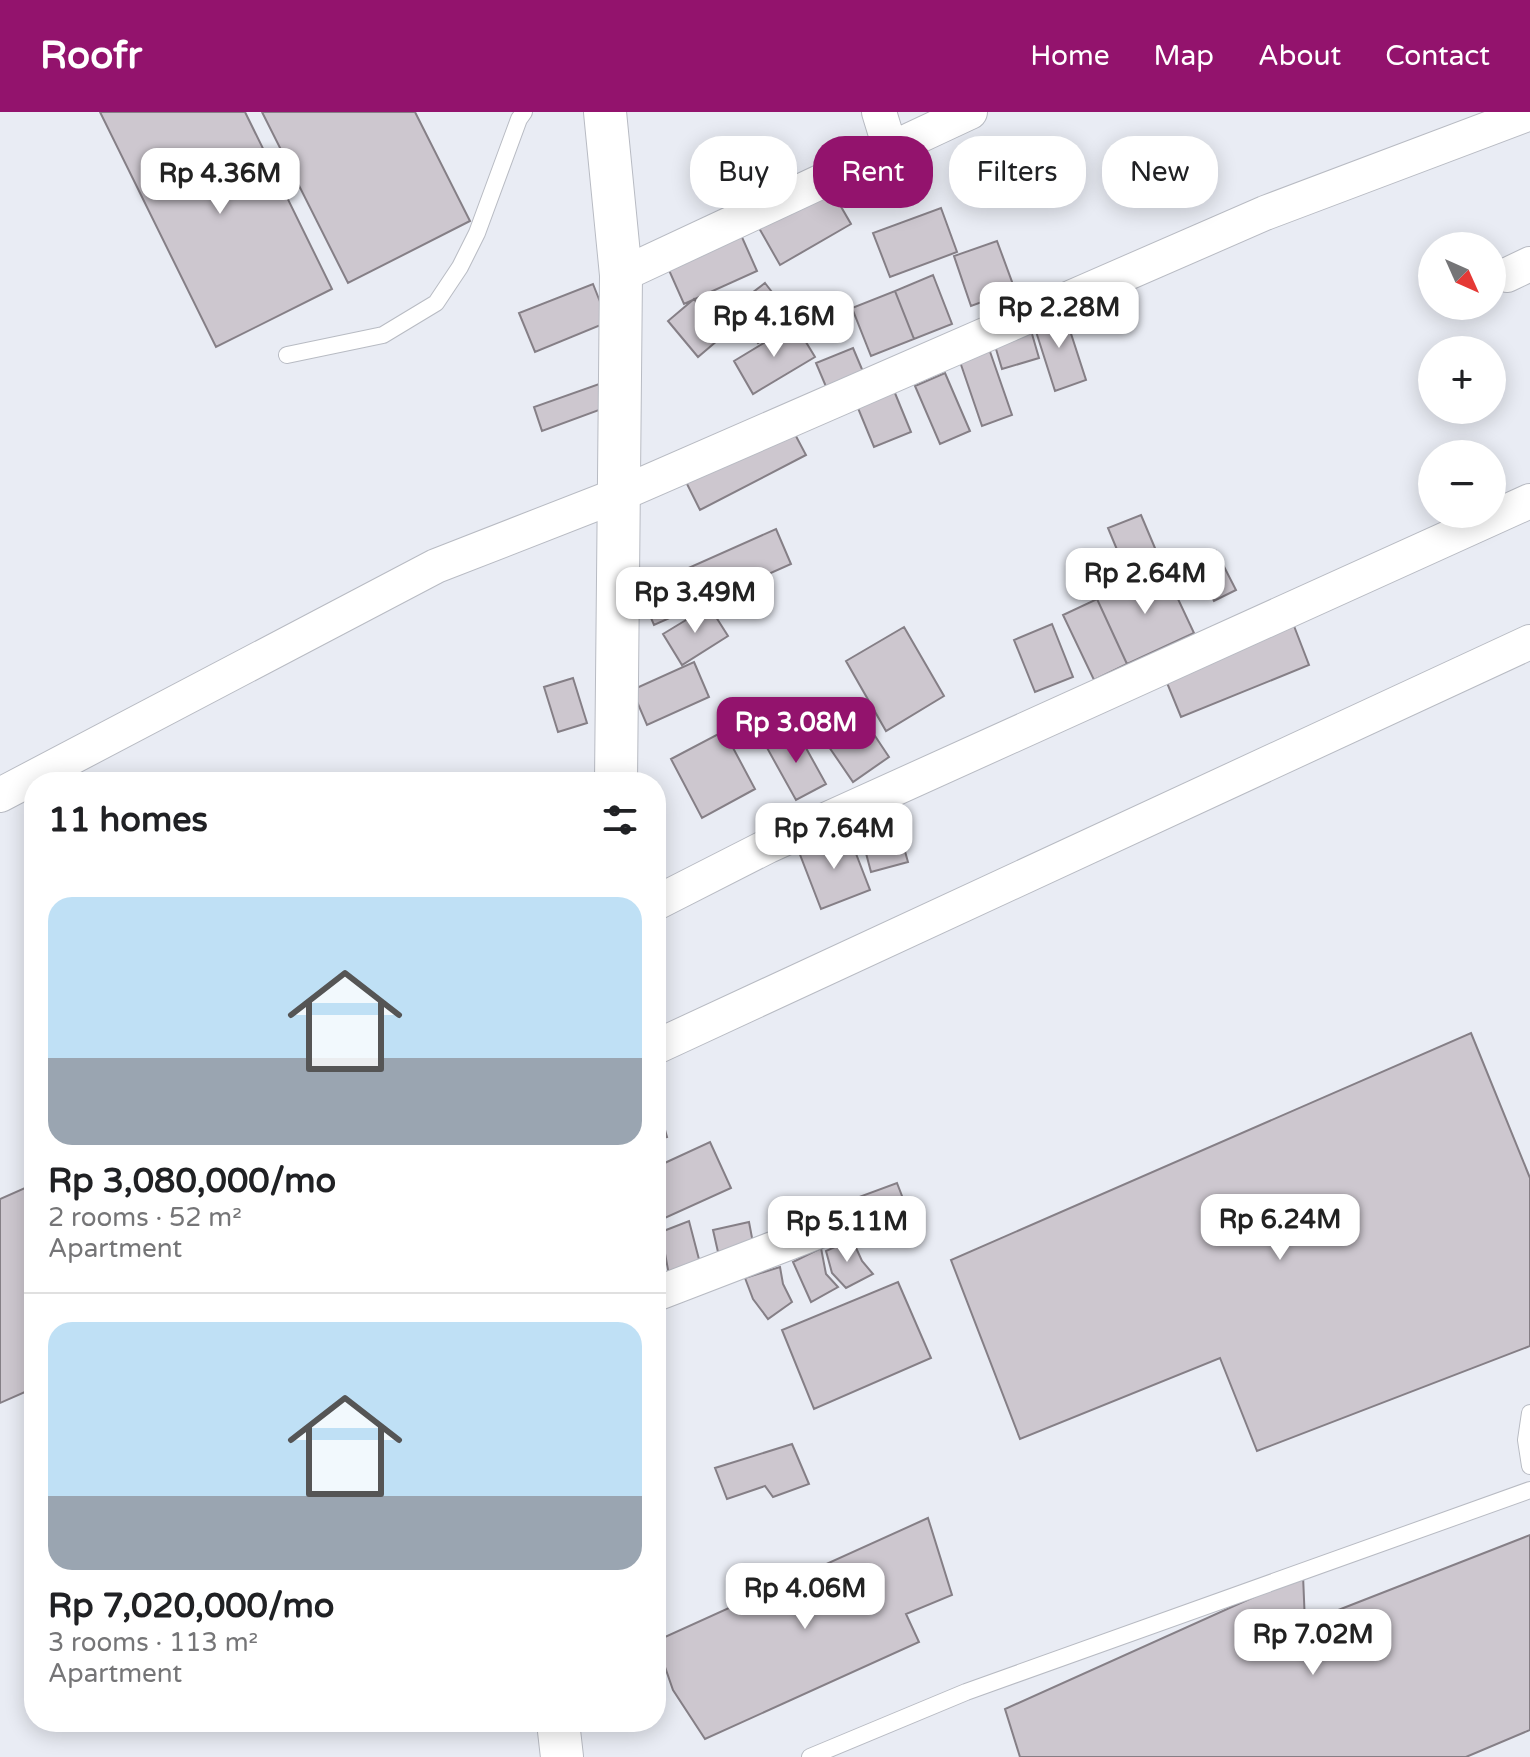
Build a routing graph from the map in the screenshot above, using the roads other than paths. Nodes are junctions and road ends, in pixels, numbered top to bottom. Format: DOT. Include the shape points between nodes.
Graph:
graph roads {
  1 [pos="524,112"];
  2 [pos="605,112"];
  3 [pos="879,112"];
  4 [pos="970,112"];
  5 [pos="1530,113"];
  6 [pos="886,136"];
  7 [pos="917,136"];
  8 [pos="813,184"];
  9 [pos="621,275"];
  10 [pos="287,355"];
  11 [pos="618,495"];
  12 [pos="1530,501"];
  13 [pos="1530,642"];
  14 [pos="44,772"];
  15 [pos="616,772"];
  16 [pos="24,782"];
  17 [pos="0,795"];
  18 [pos="666,898"];
  19 [pos="666,1042"];
  20 [pos="848,1220"];
  21 [pos="666,1290"];
  22 [pos="1530,1413"];
  23 [pos="1530,1466"];
  24 [pos="1530,1490"];
  25 [pos="559,1732"];
  26 [pos="562,1757"];
  27 [pos="810,1757"];
  1 -- 10 [label="lane" via="477,233 436,303 383,335"];
  2 -- 9 [label="street"];
  3 -- 6 [label="street"];
  4 -- 7 [label="street"];
  5 -- 11 [label="street" via="1265,213"];
  8 -- 9 [label="street"];
  9 -- 11 [label="street"];
  11 -- 14 [label="street" via="436,566"];
  11 -- 15 [label="street"];
  12 -- 18 [label="street" via="768,846"];
  13 -- 19 [label="street"];
  16 -- 17 [label="street"];
  20 -- 21 [label="street"];
  22 -- 23 [label="lane"];
  24 -- 27 [label="lane" via="966,1692"];
  25 -- 26 [label="street"];
}
